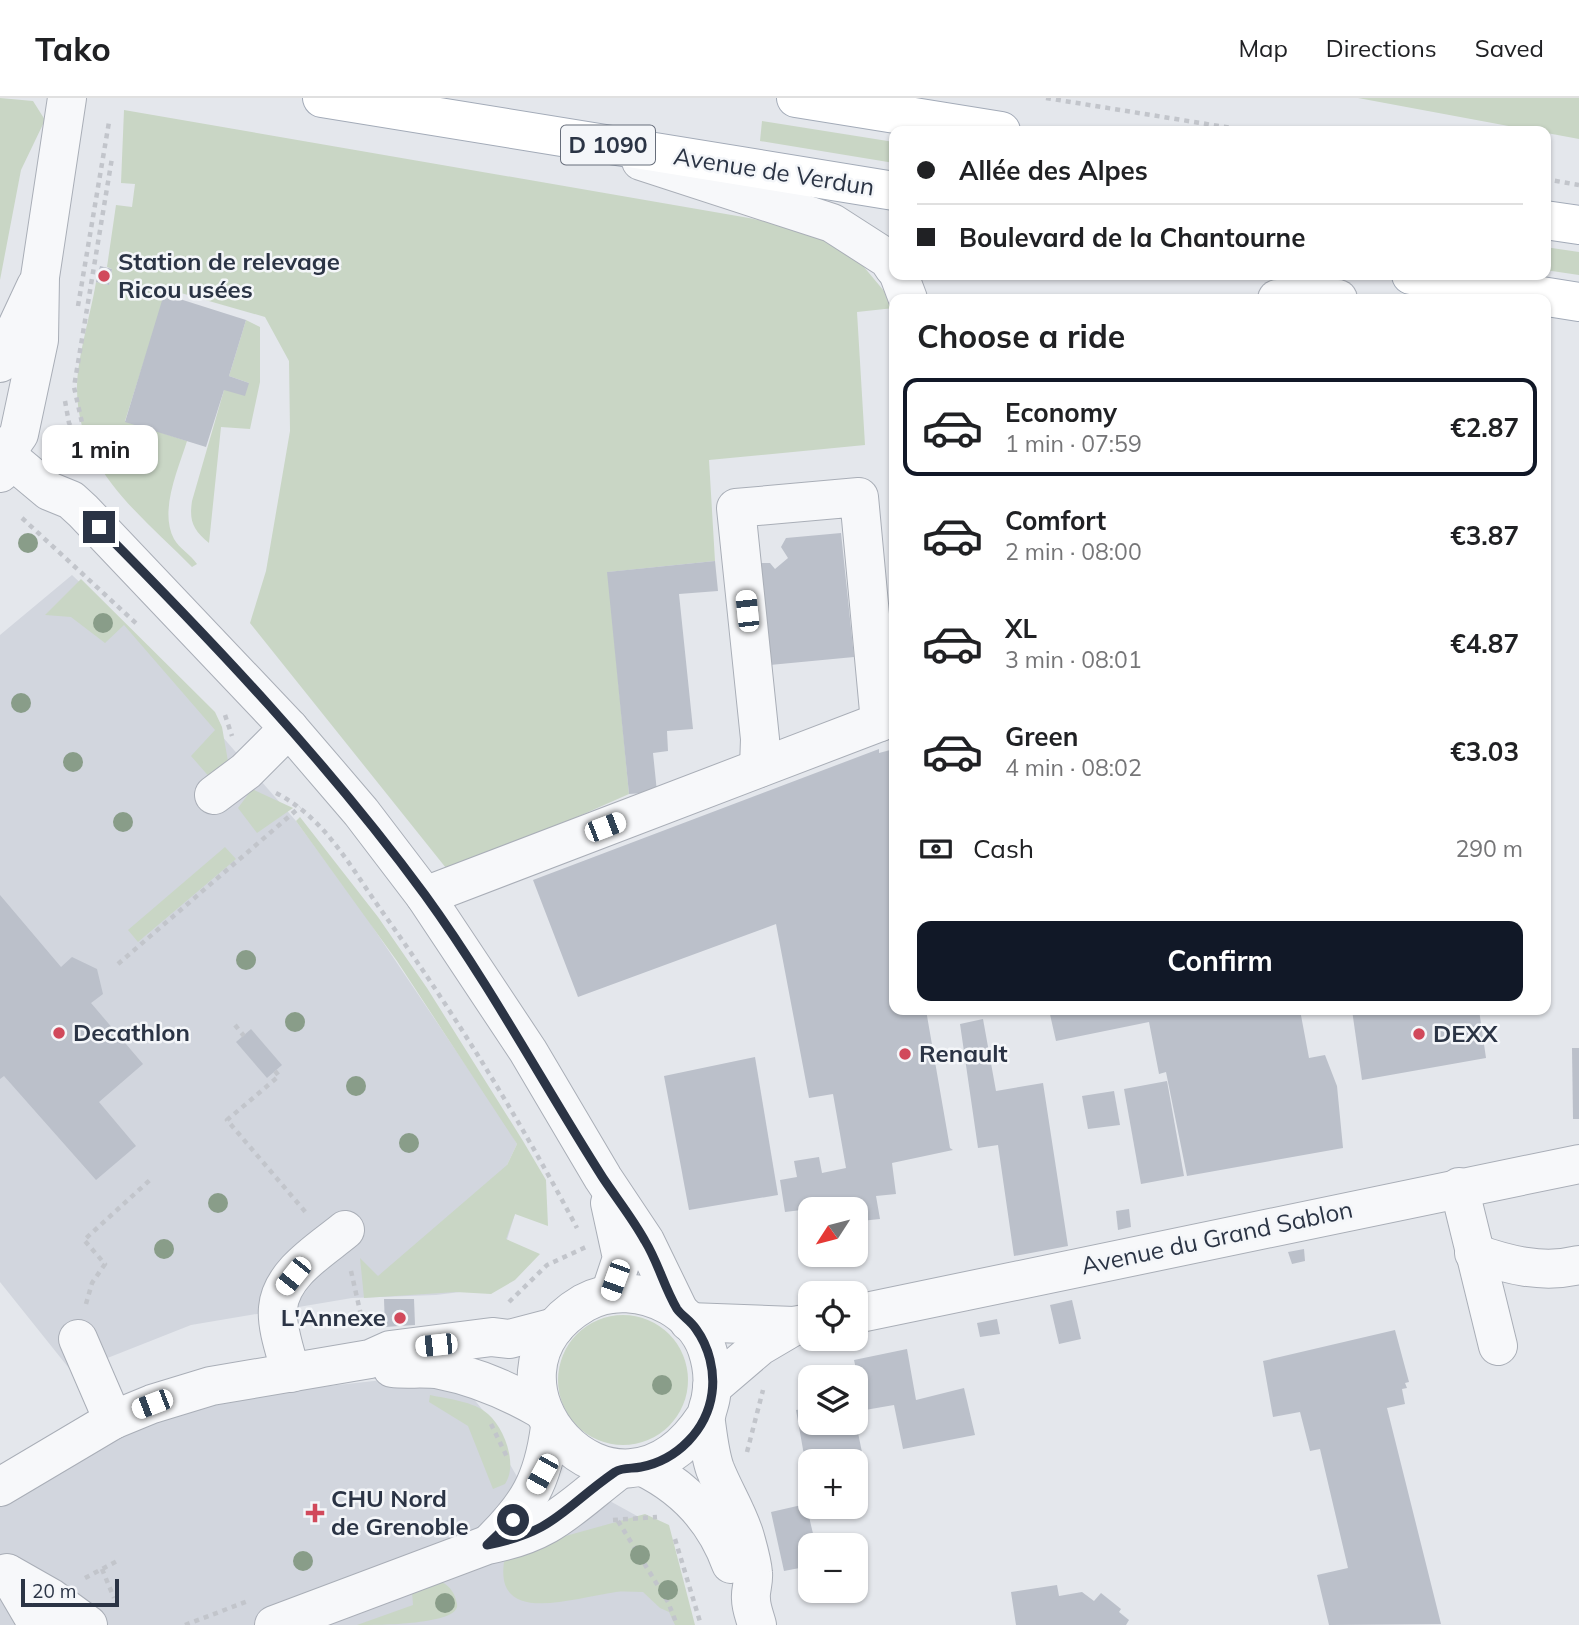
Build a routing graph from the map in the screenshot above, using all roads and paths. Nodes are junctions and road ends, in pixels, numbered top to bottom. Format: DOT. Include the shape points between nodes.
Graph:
graph roads {
  1 [pos="67,98"];
  2 [pos="322,98"];
  3 [pos="796,98"];
  4 [pos="1046,98"];
  5 [pos="109,122"];
  6 [pos="969,126"];
  7 [pos="1219,126"];
  8 [pos="569,138"];
  9 [pos="105,142"];
  10 [pos="111,158"];
  11 [pos="1551,180"];
  12 [pos="1579,185"];
  13 [pos="889,190"];
  14 [pos="1551,221"];
  15 [pos="1579,225"];
  16 [pos="889,260"];
  17 [pos="40,277"];
  18 [pos="1442,280"];
  19 [pos="1529,294"];
  20 [pos="1551,298"];
  21 [pos="1579,302"];
  22 [pos="1551,309"];
  23 [pos="1579,310"];
  24 [pos="3,348"];
  25 [pos="4,445"];
  26 [pos="64,492"];
  27 [pos="15,512"];
  28 [pos="29,524"];
  29 [pos="150,636"];
  30 [pos="220,708"];
  31 [pos="289,728"];
  32 [pos="759,768"];
  33 [pos="246,771"];
  34 [pos="214,795"];
  35 [pos="301,806"];
  36 [pos="425,896"];
  37 [pos="118,964"];
  38 [pos="234,1025"];
  39 [pos="244,1036"];
  40 [pos="275,1071"];
  41 [pos="1579,1164"];
  42 [pos="603,1178"];
  43 [pos="151,1179"];
  44 [pos="1459,1187"];
  45 [pos="338,1236"];
  46 [pos="580,1249"];
  47 [pos="1474,1253"];
  48 [pos="1579,1265"];
  49 [pos="610,1294"];
  50 [pos="868,1311"];
  51 [pos="684,1316"];
  52 [pos="798,1324"];
  53 [pos="798,1326"];
  54 [pos="83,1327"];
  55 [pos="555,1327"];
  56 [pos="1498,1346"];
  57 [pos="370,1359"];
  58 [pos="291,1373"];
  59 [pos="709,1402"];
  60 [pos="546,1418"];
  61 [pos="113,1420"];
  62 [pos="631,1468"];
  63 [pos="0,1487"];
  64 [pos="612,1513"];
  65 [pos="671,1526"];
  66 [pos="487,1545"];
  67 [pos="7,1573"];
  68 [pos="754,1612"];
  69 [pos="37,1625"];
  70 [pos="59,1625"];
  71 [pos="88,1625"];
  72 [pos="274,1625"];
  73 [pos="677,1625"];
  74 [pos="701,1625"];
  1 -- 17 [label="street"];
  2 -- 8 [label="main road, Avenue de Verdun / D 1090"];
  3 -- 6 [label="main road"];
  4 -- 7 [label="path"];
  5 -- 9 [label="path"];
  8 -- 13 [label="main road, Avenue de Verdun / D 1090"];
  8 -- 16 [label="street" via="832,223"];
  10 -- 26 [label="path" via="74,387 89,454"];
  11 -- 12 [label="path"];
  14 -- 15 [label="main road"];
  17 -- 24 [label="street"];
  17 -- 25 [label="street" via="39,340"];
  18 -- 19 [label="main road"];
  20 -- 21 [label="main road"];
  22 -- 23 [label="street"];
  25 -- 26 [label="street"];
  26 -- 28 [label="path"];
  26 -- 31 [label="street"];
  27 -- 28 [label="path"];
  28 -- 29 [label="path"];
  30 -- 33 [label="path"];
  31 -- 33 [label="street"];
  31 -- 36 [label="street"];
  32 -- 32 [label="street" via="884,720 859,497 736,508 760,739"];
  32 -- 36 [label="street"];
  33 -- 34 [label="street"];
  33 -- 35 [label="path" via="256,782"];
  35 -- 37 [label="path"];
  35 -- 46 [label="path" via="335,843 431,980 555,1186 577,1229"];
  36 -- 42 [label="street" via="528,1051"];
  38 -- 39 [label="path"];
  40 -- 45 [label="path" via="279,1076 227,1120"];
  41 -- 44 [label="street, Avenue du Grand Sablon"];
  42 -- 49 [label="street" via="622,1258"];
  42 -- 51 [label="street" via="645,1241"];
  43 -- 54 [label="path" via="84,1240 105,1264 92,1283"];
  44 -- 47 [label="street"];
  44 -- 50 [label="street, Avenue du Grand Sablon"];
  45 -- 57 [label="path"];
  45 -- 58 [label="street" via="302,1265 283,1288 278,1309"];
  47 -- 48 [label="street" via="1507,1265 1546,1269"];
  47 -- 56 [label="street"];
  49 -- 51 [label="street" via="636,1293 659,1299"];
  49 -- 55 [label="street" via="591,1299"];
  51 -- 52 [label="street"];
  51 -- 59 [label="street" via="706,1347 712,1370"];
  53 -- 59 [label="street" via="760,1346"];
  54 -- 61 [label="street"];
  55 -- 57 [label="street" via="510,1339 492,1337 390,1350"];
  55 -- 60 [label="street" via="539,1358 538,1393"];
  57 -- 58 [label="street"];
  57 -- 60 [label="street" via="394,1368 438,1370 502,1387"];
  58 -- 61 [label="street" via="211,1386"];
  59 -- 62 [label="street" via="690,1440 669,1457"];
  59 -- 68 [label="street" via="715,1468 744,1534 753,1573"];
  60 -- 62 [label="street" via="580,1456 603,1466"];
  60 -- 66 [label="street" via="542,1474 522,1511"];
  61 -- 63 [label="street"];
  62 -- 66 [label="street" via="549,1525 520,1539"];
  62 -- 68 [label="street" via="667,1479 713,1523"];
  64 -- 73 [label="path" via="668,1602"];
  65 -- 74 [label="path"];
  66 -- 72 [label="street"];
  67 -- 69 [label="street"];
  67 -- 70 [label="street"];
  67 -- 71 [label="street"];
}
